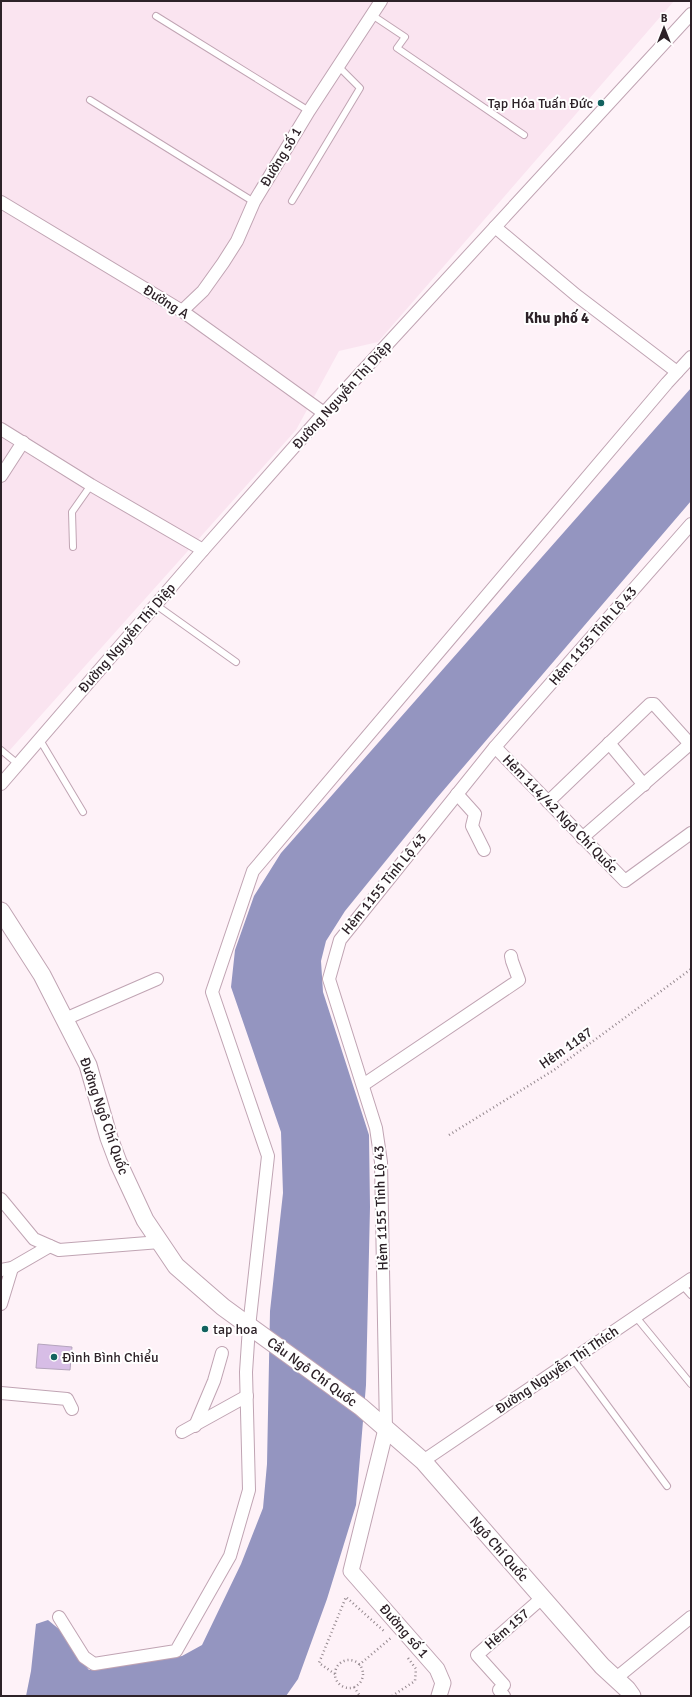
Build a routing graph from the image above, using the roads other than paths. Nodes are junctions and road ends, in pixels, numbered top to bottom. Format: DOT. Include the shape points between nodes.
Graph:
graph roads {
  1 [pos="381,1"];
  2 [pos="372,15"];
  3 [pos="156,16"];
  4 [pos="691,16"];
  5 [pos="338,66"];
  6 [pos="90,100"];
  7 [pos="309,111"];
  8 [pos="524,135"];
  9 [pos="1,202"];
  10 [pos="254,202"];
  11 [pos="292,202"];
  12 [pos="495,227"];
  13 [pos="182,311"];
  14 [pos="691,357"];
  15 [pos="677,372"];
  16 [pos="324,413"];
  17 [pos="1,429"];
  18 [pos="22,442"];
  19 [pos="1,476"];
  20 [pos="92,485"];
  21 [pos="691,524"];
  22 [pos="73,547"];
  23 [pos="204,550"];
  24 [pos="156,605"];
  25 [pos="236,662"];
  26 [pos="40,740"];
  27 [pos="609,743"];
  28 [pos="691,744"];
  29 [pos="495,747"];
  30 [pos="1,750"];
  31 [pos="18,764"];
  32 [pos="1,784"];
  33 [pos="644,785"];
  34 [pos="457,794"];
  35 [pos="548,802"];
  36 [pos="83,812"];
  37 [pos="691,833"];
  38 [pos="582,838"];
  39 [pos="484,850"];
  40 [pos="1,911"];
  41 [pos="511,956"];
  42 [pos="157,979"];
  43 [pos="65,1019"];
  44 [pos="363,1085"];
  45 [pos="1,1199"];
  46 [pos="160,1242"];
  47 [pos="50,1246"];
  48 [pos="7,1269"];
  49 [pos="687,1282"];
  50 [pos="691,1295"];
  51 [pos="1,1304"];
  52 [pos="636,1316"];
  53 [pos="256,1332"];
  54 [pos="222,1352"];
  55 [pos="573,1359"];
  56 [pos="691,1384"];
  57 [pos="1,1393"];
  58 [pos="247,1396"];
  59 [pos="361,1407"];
  60 [pos="72,1409"];
  61 [pos="195,1426"];
  62 [pos="386,1428"];
  63 [pos="182,1432"];
  64 [pos="422,1462"];
  65 [pos="668,1486"];
  66 [pos="542,1598"];
  67 [pos="691,1616"];
  68 [pos="59,1617"];
  69 [pos="624,1690"];
  70 [pos="439,1696"];
  71 [pos="504,1696"];
  1 -- 2 [label="street, Đường số 1"];
  2 -- 5 [label="street, Đường số 1"];
  2 -- 8 [label="lane" via="404,37 398,48"];
  3 -- 7 [label="lane"];
  4 -- 12 [label="street, Đường Nguyễn Thị Diệp"];
  5 -- 7 [label="street, Đường số 1"];
  5 -- 11 [label="lane" via="360,88"];
  6 -- 10 [label="lane"];
  7 -- 10 [label="street, Đường số 1"];
  9 -- 13 [label="street, Đường A"];
  10 -- 13 [label="street, Đường số 1" via="237,241 223,263 203,291"];
  12 -- 15 [label="street" via="576,296"];
  12 -- 16 [label="street, Đường Nguyễn Thị Diệp"];
  13 -- 16 [label="street, Đường A"];
  14 -- 15 [label="street"];
  15 -- 53 [label="street" via="252,871 212,992 268,1156"];
  16 -- 23 [label="street, Đường Nguyễn Thị Diệp"];
  17 -- 18 [label="street"];
  18 -- 19 [label="street"];
  18 -- 20 [label="street"];
  20 -- 22 [label="lane" via="72,512"];
  20 -- 23 [label="street"];
  21 -- 29 [label="street, Hẻm 1155 Tỉnh Lộ 43"];
  23 -- 24 [label="street, Đường Nguyễn Thị Diệp"];
  24 -- 25 [label="lane"];
  24 -- 26 [label="street, Đường Nguyễn Thị Diệp"];
  26 -- 31 [label="street, Đường Nguyễn Thị Diệp"];
  26 -- 36 [label="lane"];
  27 -- 28 [label="street" via="650,704 654,704"];
  27 -- 33 [label="street"];
  27 -- 35 [label="street"];
  28 -- 33 [label="street"];
  29 -- 34 [label="street, Hẻm 1155 Tỉnh Lộ 43"];
  29 -- 35 [label="street, Hẻm 114/42 Ngô Chí Quốc"];
  30 -- 31 [label="lane"];
  31 -- 32 [label="street, Đường Nguyễn Thị Diệp"];
  33 -- 38 [label="street"];
  34 -- 39 [label="street" via="475,814 472,826"];
  34 -- 44 [label="street, Hẻm 1155 Tỉnh Lộ 43" via="340,940 329,979"];
  35 -- 38 [label="street, Hẻm 114/42 Ngô Chí Quốc"];
  37 -- 38 [label="street, Hẻm 114/42 Ngô Chí Quốc" via="625,881"];
  40 -- 43 [label="main road, Đường Ngô Chí Quốc" via="42,975"];
  41 -- 44 [label="street" via="519,980"];
  42 -- 43 [label="street"];
  43 -- 46 [label="main road, Đường Ngô Chí Quốc" via="88,1065 118,1162 145,1220"];
  44 -- 62 [label="street, Hẻm 1155 Tỉnh Lộ 43" via="376,1128 381,1162"];
  45 -- 47 [label="street" via="34,1239"];
  46 -- 47 [label="street" via="59,1250"];
  46 -- 53 [label="main road, Đường Ngô Chí Quốc" via="176,1266 222,1307"];
  47 -- 48 [label="street"];
  48 -- 51 [label="street"];
  49 -- 50 [label="lane"];
  49 -- 52 [label="street, Đường Nguyễn Thị Thích"];
  52 -- 55 [label="street, Đường Nguyễn Thị Thích"];
  52 -- 56 [label="lane"];
  53 -- 58 [label="street" via="246,1372"];
  53 -- 59 [label="main road, Cầu Ngô Chí Quốc"];
  54 -- 61 [label="street" via="214,1381"];
  55 -- 64 [label="street, Đường Nguyễn Thị Thích"];
  55 -- 65 [label="lane"];
  57 -- 60 [label="street" via="67,1399"];
  58 -- 61 [label="street"];
  58 -- 68 [label="street" via="249,1490 230,1556 176,1651 94,1664 84,1657"];
  59 -- 62 [label="main road, Ngô Chí Quốc"];
  61 -- 63 [label="street"];
  62 -- 64 [label="main road, Ngô Chí Quốc"];
  62 -- 70 [label="street, Đường số 1" via="351,1571 396,1633 437,1669 443,1683"];
  64 -- 66 [label="main road, Ngô Chí Quốc"];
  66 -- 69 [label="main road, Ngô Chí Quốc"];
  66 -- 71 [label="street, Hẻm 157" via="477,1655 504,1685 499,1690"];
  67 -- 69 [label="street"];
}
